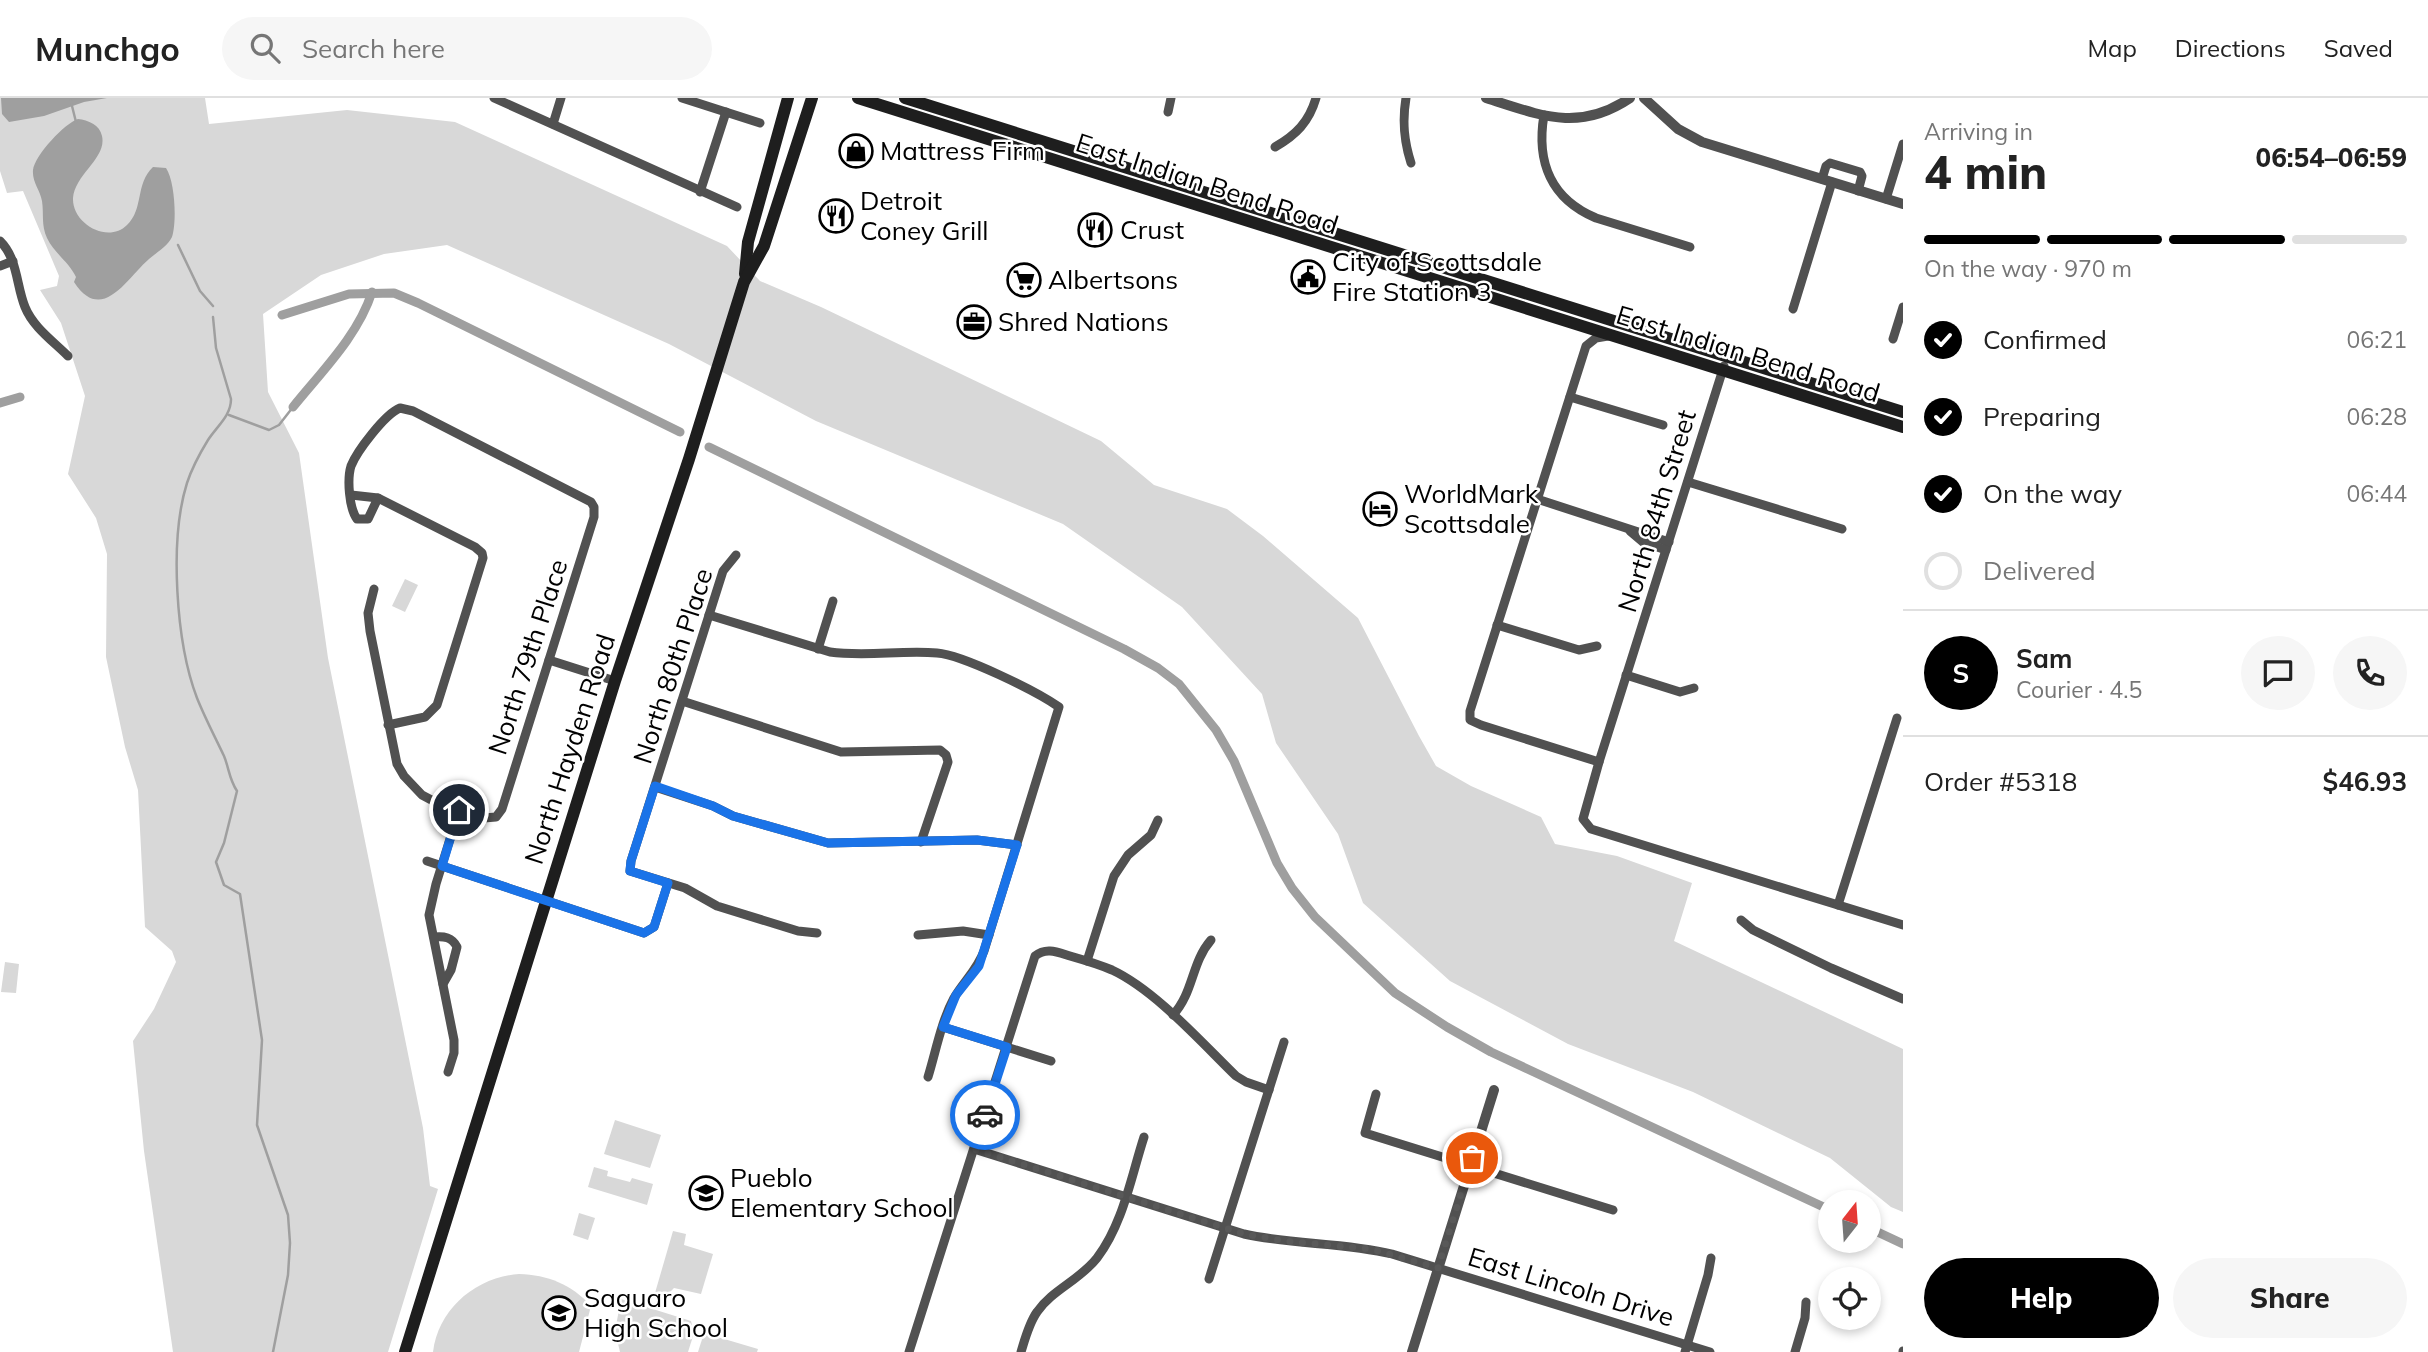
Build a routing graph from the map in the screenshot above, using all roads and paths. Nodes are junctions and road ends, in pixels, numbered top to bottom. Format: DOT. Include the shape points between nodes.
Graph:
graph roads {
  1 [pos="494,98"];
  2 [pos="561,98"];
  3 [pos="682,98"];
  4 [pos="788,98"];
  5 [pos="812,98"];
  6 [pos="858,98"];
  7 [pos="905,98"];
  8 [pos="1171,98"];
  9 [pos="1316,98"];
  10 [pos="1406,98"];
  11 [pos="1486,98"];
  12 [pos="1630,98"];
  13 [pos="1644,98"];
  14 [pos="510,101"];
  15 [pos="1504,101"];
  16 [pos="726,112"];
  17 [pos="1168,112"];
  18 [pos="1544,116"];
  19 [pos="760,123"];
  20 [pos="552,124"];
  21 [pos="1903,144"];
  22 [pos="1275,147"];
  23 [pos="1411,163"];
  24 [pos="1827,181"];
  25 [pos="1858,191"];
  26 [pos="700,192"];
  27 [pos="1886,199"];
  28 [pos="1903,204"];
  29 [pos="737,207"];
  30 [pos="0,241"];
  31 [pos="1690,247"];
  32 [pos="13,261"];
  33 [pos="0,265"];
  34 [pos="744,282"];
  35 [pos="1903,307"];
  36 [pos="1793,309"];
  37 [pos="1610,335"];
  38 [pos="1893,339"];
  39 [pos="68,356"];
  40 [pos="1725,365"];
  41 [pos="1570,397"];
  42 [pos="1903,412"];
  43 [pos="1663,425"];
  44 [pos="1903,427"];
  45 [pos="1688,482"];
  46 [pos="351,495"];
  47 [pos="378,498"];
  48 [pos="1536,499"];
  49 [pos="1842,529"];
  50 [pos="1668,546"];
  51 [pos="736,555"];
  52 [pos="374,589"];
  53 [pos="833,601"];
  54 [pos="709,615"];
  55 [pos="1497,625"];
  56 [pos="1597,646"];
  57 [pos="818,649"];
  58 [pos="549,660"];
  59 [pos="1626,675"];
  60 [pos="615,681"];
  61 [pos="1694,688"];
  62 [pos="682,701"];
  63 [pos="1897,718"];
  64 [pos="388,725"];
  65 [pos="1599,762"];
  66 [pos="655,786"];
  67 [pos="459,810"];
  68 [pos="1158,820"];
  69 [pos="921,842"];
  70 [pos="1017,845"];
  71 [pos="427,861"];
  72 [pos="442,866"];
  73 [pos="668,883"];
  74 [pos="545,900"];
  75 [pos="1838,905"];
  76 [pos="1741,920"];
  77 [pos="1903,925"];
  78 [pos="817,933"];
  79 [pos="918,935"];
  80 [pos="989,935"];
  81 [pos="434,937"];
  82 [pos="1211,940"];
  83 [pos="1087,961"];
  84 [pos="443,984"];
  85 [pos="1903,999"];
  86 [pos="1173,1015"];
  87 [pos="943,1027"];
  88 [pos="1284,1042"];
  89 [pos="1007,1047"];
  90 [pos="1051,1061"];
  91 [pos="448,1072"];
  92 [pos="928,1077"];
  93 [pos="1269,1090"];
  94 [pos="1493,1090"];
  95 [pos="1376,1094"];
  96 [pos="1144,1137"];
  97 [pos="974,1149"];
  98 [pos="1470,1165"];
  99 [pos="1125,1196"];
  100 [pos="1613,1210"];
  101 [pos="1225,1228"];
  102 [pos="1711,1258"];
  103 [pos="1438,1268"];
  104 [pos="1209,1279"];
  105 [pos="1806,1302"];
  106 [pos="1686,1349"];
  107 [pos="405,1352"];
  108 [pos="909,1352"];
  109 [pos="1021,1352"];
  110 [pos="1412,1352"];
  111 [pos="1710,1352"];
  112 [pos="1795,1352"];
  1 -- 14 [label="street"];
  2 -- 20 [label="street"];
  3 -- 16 [label="street"];
  4 -- 34 [label="main road, North Hayden Road" via="748,242"];
  5 -- 34 [label="main road, North Hayden Road" via="764,246"];
  6 -- 37 [label="main road, East Indian Bend Road"];
  7 -- 40 [label="main road, East Indian Bend Road"];
  8 -- 17 [label="street"];
  9 -- 22 [label="street" via="1301,128"];
  10 -- 23 [label="street" via="1403,126"];
  11 -- 15 [label="street"];
  12 -- 18 [label="street" via="1612,110 1584,118"];
  13 -- 24 [label="street" via="1691,137"];
  14 -- 20 [label="street"];
  15 -- 18 [label="street"];
  16 -- 19 [label="street"];
  16 -- 26 [label="street"];
  18 -- 31 [label="street" via="1544,163 1568,201 1596,218"];
  20 -- 26 [label="street"];
  21 -- 27 [label="street"];
  24 -- 25 [label="street"];
  24 -- 25 [label="street" via="1830,163 1860,172"];
  24 -- 36 [label="street"];
  25 -- 27 [label="street"];
  26 -- 29 [label="street"];
  27 -- 28 [label="street"];
  30 -- 32 [label="street"];
  32 -- 33 [label="street"];
  32 -- 39 [label="street" via="30,318"];
  34 -- 60 [label="main road, North Hayden Road"];
  35 -- 38 [label="street"];
  37 -- 40 [label="main road, East Indian Bend Road"];
  37 -- 41 [label="street" via="1586,346"];
  40 -- 42 [label="main road, East Indian Bend Road"];
  40 -- 44 [label="main road, East Indian Bend Road"];
  40 -- 45 [label="street, North 84th Street"];
  41 -- 43 [label="street"];
  41 -- 48 [label="street"];
  45 -- 49 [label="street"];
  45 -- 50 [label="street, North 84th Street"];
  46 -- 47 [label="street"];
  46 -- 47 [label="street" via="354,516 361,521 368,519"];
  46 -- 58 [label="street, North 79th Place" via="354,459 400,408 591,502 594,517"];
  47 -- 64 [label="street" via="475,547 482,553 483,564 437,705 425,717"];
  48 -- 50 [label="street"];
  48 -- 55 [label="street"];
  50 -- 59 [label="street, North 84th Street"];
  51 -- 54 [label="street, North 80th Place" via="723,571"];
  52 -- 64 [label="street" via="368,613"];
  53 -- 57 [label="street"];
  54 -- 57 [label="street"];
  54 -- 62 [label="street, North 80th Place"];
  55 -- 56 [label="street" via="1579,650"];
  55 -- 65 [label="street" via="1470,720"];
  57 -- 70 [label="street" via="844,654 956,656 1059,707"];
  58 -- 60 [label="street"];
  58 -- 67 [label="street, North 79th Place" via="502,809 496,817 484,818"];
  59 -- 61 [label="street" via="1680,692"];
  59 -- 65 [label="street, North 84th Street"];
  60 -- 74 [label="main road, North Hayden Road"];
  62 -- 66 [label="street, North 80th Place"];
  62 -- 69 [label="street" via="841,751 940,750 948,762"];
  63 -- 75 [label="street"];
  64 -- 67 [label="street" via="397,764 410,785 437,803"];
  65 -- 75 [label="street, North 84th Street" via="1583,819 1591,830"];
  66 -- 69 [label="street" via="733,816 828,843"];
  66 -- 73 [label="street, North 80th Place" via="630,871"];
  67 -- 72 [label="street"];
  68 -- 83 [label="street" via="1151,835 1128,855 1114,876"];
  69 -- 70 [label="street" via="977,840"];
  70 -- 80 [label="street"];
  71 -- 72 [label="street"];
  72 -- 74 [label="street"];
  72 -- 81 [label="street" via="430,906"];
  73 -- 74 [label="street" via="650,931 635,931"];
  73 -- 78 [label="street" via="717,906"];
  74 -- 107 [label="main road, North Hayden Road"];
  75 -- 77 [label="street"];
  76 -- 85 [label="street" via="1753,930"];
  79 -- 80 [label="street" via="963,931"];
  80 -- 87 [label="street" via="979,966 956,995"];
  81 -- 84 [label="street"];
  81 -- 84 [label="street" via="444,936 457,947"];
  82 -- 86 [label="street" via="1199,957 1186,999"];
  83 -- 86 [label="street" via="1135,983"];
  83 -- 89 [label="street" via="1051,950 1035,956"];
  84 -- 91 [label="street" via="455,1046"];
  86 -- 93 [label="street" via="1236,1076"];
  87 -- 89 [label="street"];
  87 -- 92 [label="street"];
  88 -- 93 [label="street"];
  89 -- 90 [label="street"];
  89 -- 97 [label="street"];
  93 -- 101 [label="street"];
  94 -- 98 [label="street"];
  95 -- 98 [label="street" via="1365,1133"];
  96 -- 99 [label="street"];
  97 -- 99 [label="street, East Lincoln Drive"];
  97 -- 108 [label="street"];
  98 -- 100 [label="street"];
  98 -- 103 [label="street"];
  99 -- 101 [label="street, East Lincoln Drive"];
  99 -- 109 [label="street" via="1098,1257 1036,1312"];
  101 -- 103 [label="street, East Lincoln Drive" via="1285,1241 1371,1249"];
  101 -- 104 [label="street"];
  102 -- 106 [label="street"];
  103 -- 106 [label="street, East Lincoln Drive"];
  103 -- 110 [label="street"];
  105 -- 112 [label="street"];
  106 -- 111 [label="street, East Lincoln Drive"];
}
